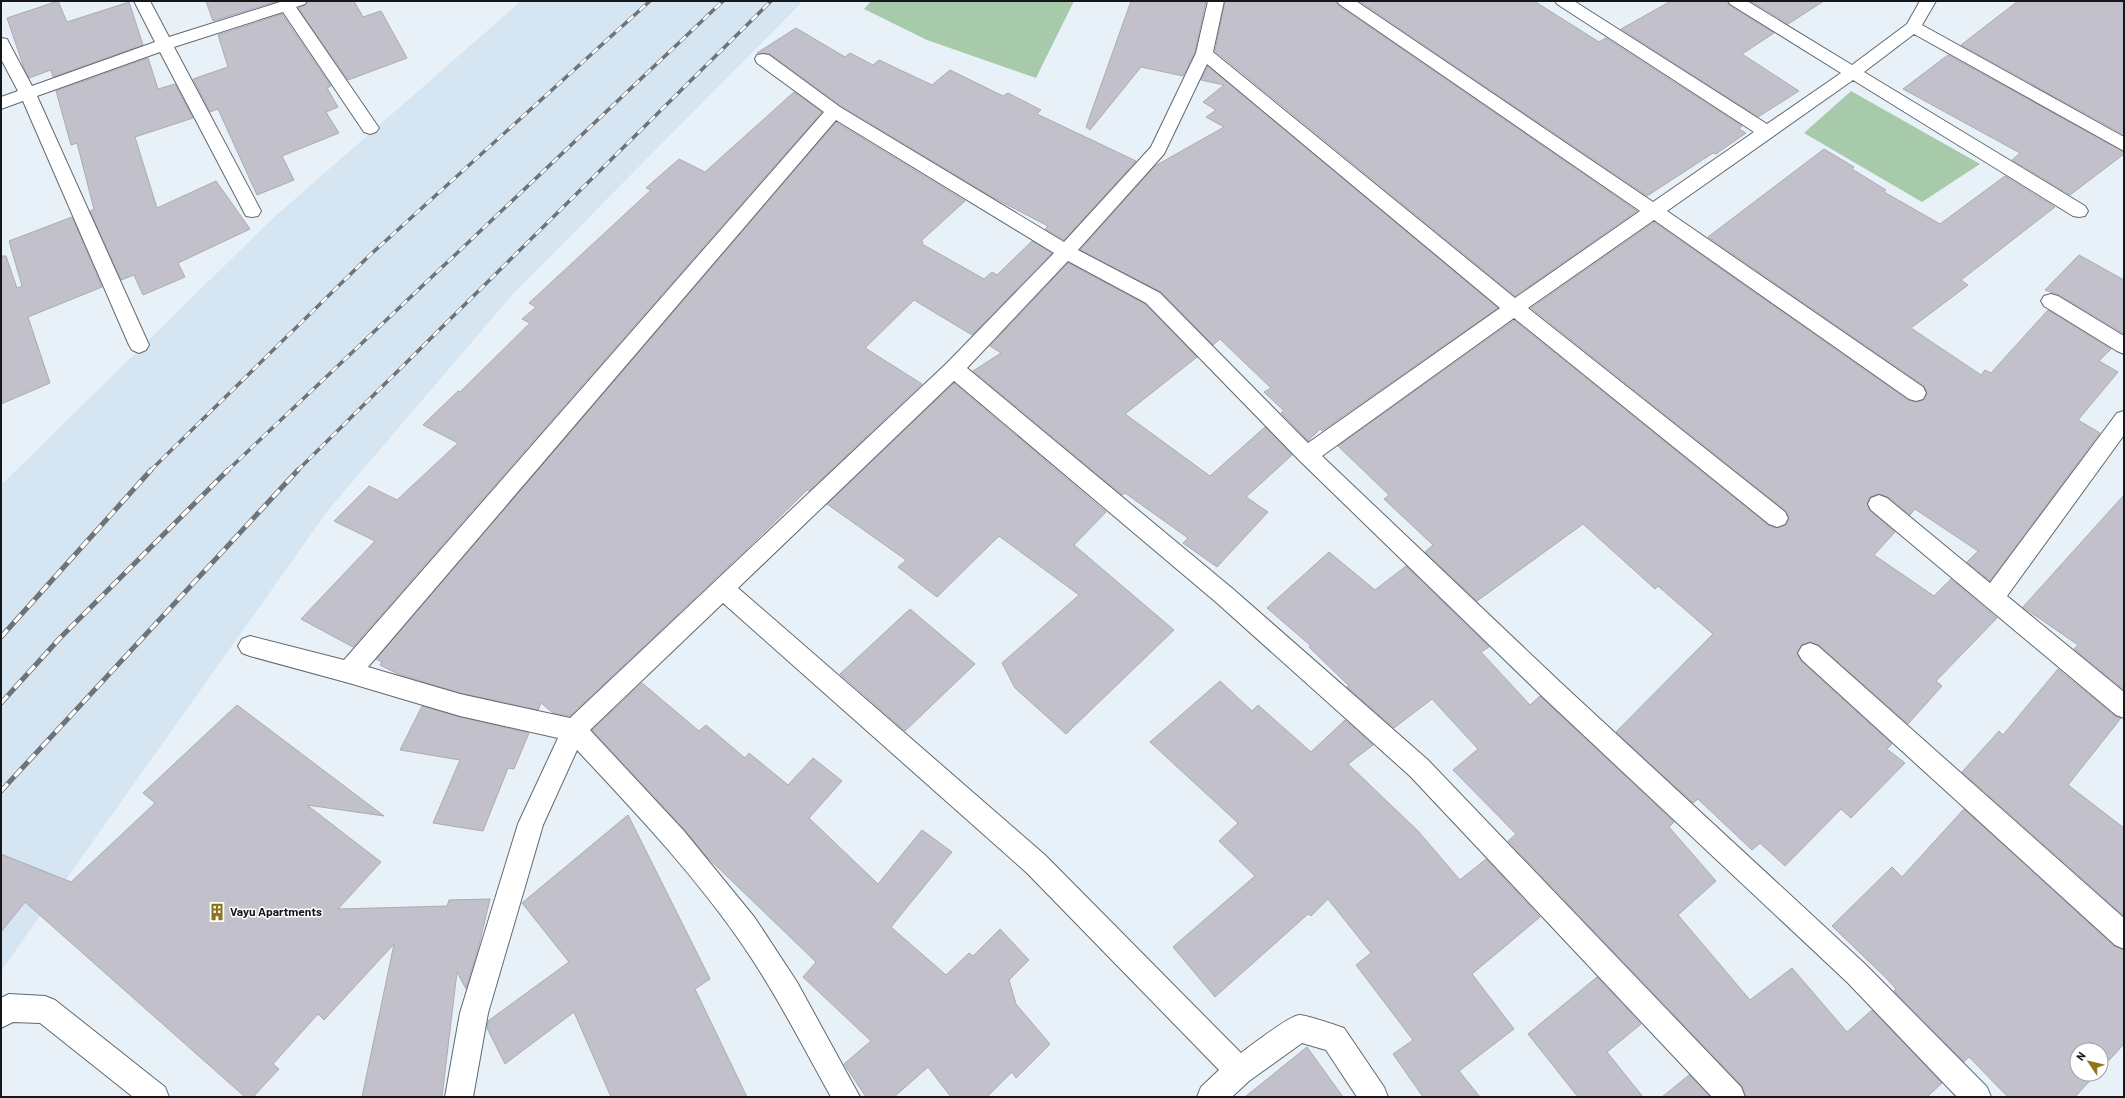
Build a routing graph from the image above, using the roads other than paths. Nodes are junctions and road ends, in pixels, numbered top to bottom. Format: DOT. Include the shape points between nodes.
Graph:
graph roads {
  1 [pos="142,1"];
  2 [pos="1216,1"];
  3 [pos="1345,1"];
  4 [pos="1563,1"];
  5 [pos="1736,1"];
  6 [pos="1928,1"];
  7 [pos="292,3"];
  8 [pos="1913,27"];
  9 [pos="1,43"];
  10 [pos="166,44"];
  11 [pos="1204,53"];
  12 [pos="763,59"];
  13 [pos="1852,73"];
  14 [pos="28,94"];
  15 [pos="1,103"];
  16 [pos="834,111"];
  17 [pos="370,128"];
  18 [pos="1768,133"];
  19 [pos="2124,145"];
  20 [pos="252,211"];
  21 [pos="2079,211"];
  22 [pos="1652,212"];
  23 [pos="1066,252"];
  24 [pos="2051,301"];
  25 [pos="1514,308"];
  26 [pos="139,345"];
  27 [pos="2124,346"];
  28 [pos="954,369"];
  29 [pos="1916,393"];
  30 [pos="2124,419"];
  31 [pos="1307,455"];
  32 [pos="1879,504"];
  33 [pos="1777,518"];
  34 [pos="722,588"];
  35 [pos="1992,598"];
  36 [pos="250,646"];
  37 [pos="1810,652"];
  38 [pos="349,672"];
  39 [pos="2124,707"];
  40 [pos="574,730"];
  41 [pos="2124,936"];
  42 [pos="1,1014"];
  43 [pos="1239,1071"];
  44 [pos="155,1097"];
  45 [pos="459,1097"];
  46 [pos="846,1097"];
  47 [pos="1211,1097"];
  48 [pos="1374,1097"];
  49 [pos="1731,1097"];
  50 [pos="1977,1097"];
  1 -- 10 [label="street"];
  2 -- 11 [label="street"];
  3 -- 22 [label="street"];
  4 -- 18 [label="street"];
  5 -- 13 [label="street"];
  6 -- 8 [label="street"];
  7 -- 10 [label="street"];
  7 -- 17 [label="street"];
  8 -- 13 [label="street"];
  8 -- 19 [label="street"];
  9 -- 14 [label="street"];
  10 -- 14 [label="street"];
  10 -- 20 [label="street"];
  11 -- 23 [label="street" via="1158,150"];
  11 -- 25 [label="street"];
  12 -- 16 [label="street"];
  13 -- 18 [label="street"];
  13 -- 21 [label="street"];
  14 -- 15 [label="street"];
  14 -- 26 [label="street"];
  16 -- 23 [label="street"];
  16 -- 38 [label="street"];
  18 -- 22 [label="street"];
  22 -- 25 [label="street"];
  22 -- 29 [label="street" via="1787,301"];
  23 -- 28 [label="street"];
  23 -- 31 [label="street" via="1153,298"];
  24 -- 27 [label="street"];
  25 -- 31 [label="street"];
  25 -- 33 [label="street"];
  28 -- 34 [label="street"];
  28 -- 49 [label="street" via="1225,596 1420,768"];
  30 -- 35 [label="street"];
  31 -- 50 [label="street" via="1552,690 1856,973"];
  32 -- 35 [label="street"];
  34 -- 40 [label="street"];
  34 -- 43 [label="street" via="1036,864"];
  35 -- 39 [label="street"];
  36 -- 38 [label="street"];
  37 -- 41 [label="street"];
  38 -- 40 [label="street" via="460,705"];
  40 -- 45 [label="street" via="531,824 474,1013"];
  40 -- 46 [label="street" via="670,833 715,887 767,958"];
  42 -- 44 [label="street" via="9,1008 45,1010"];
  43 -- 47 [label="street"];
  43 -- 48 [label="street" via="1299,1029 1334,1038"];
}
